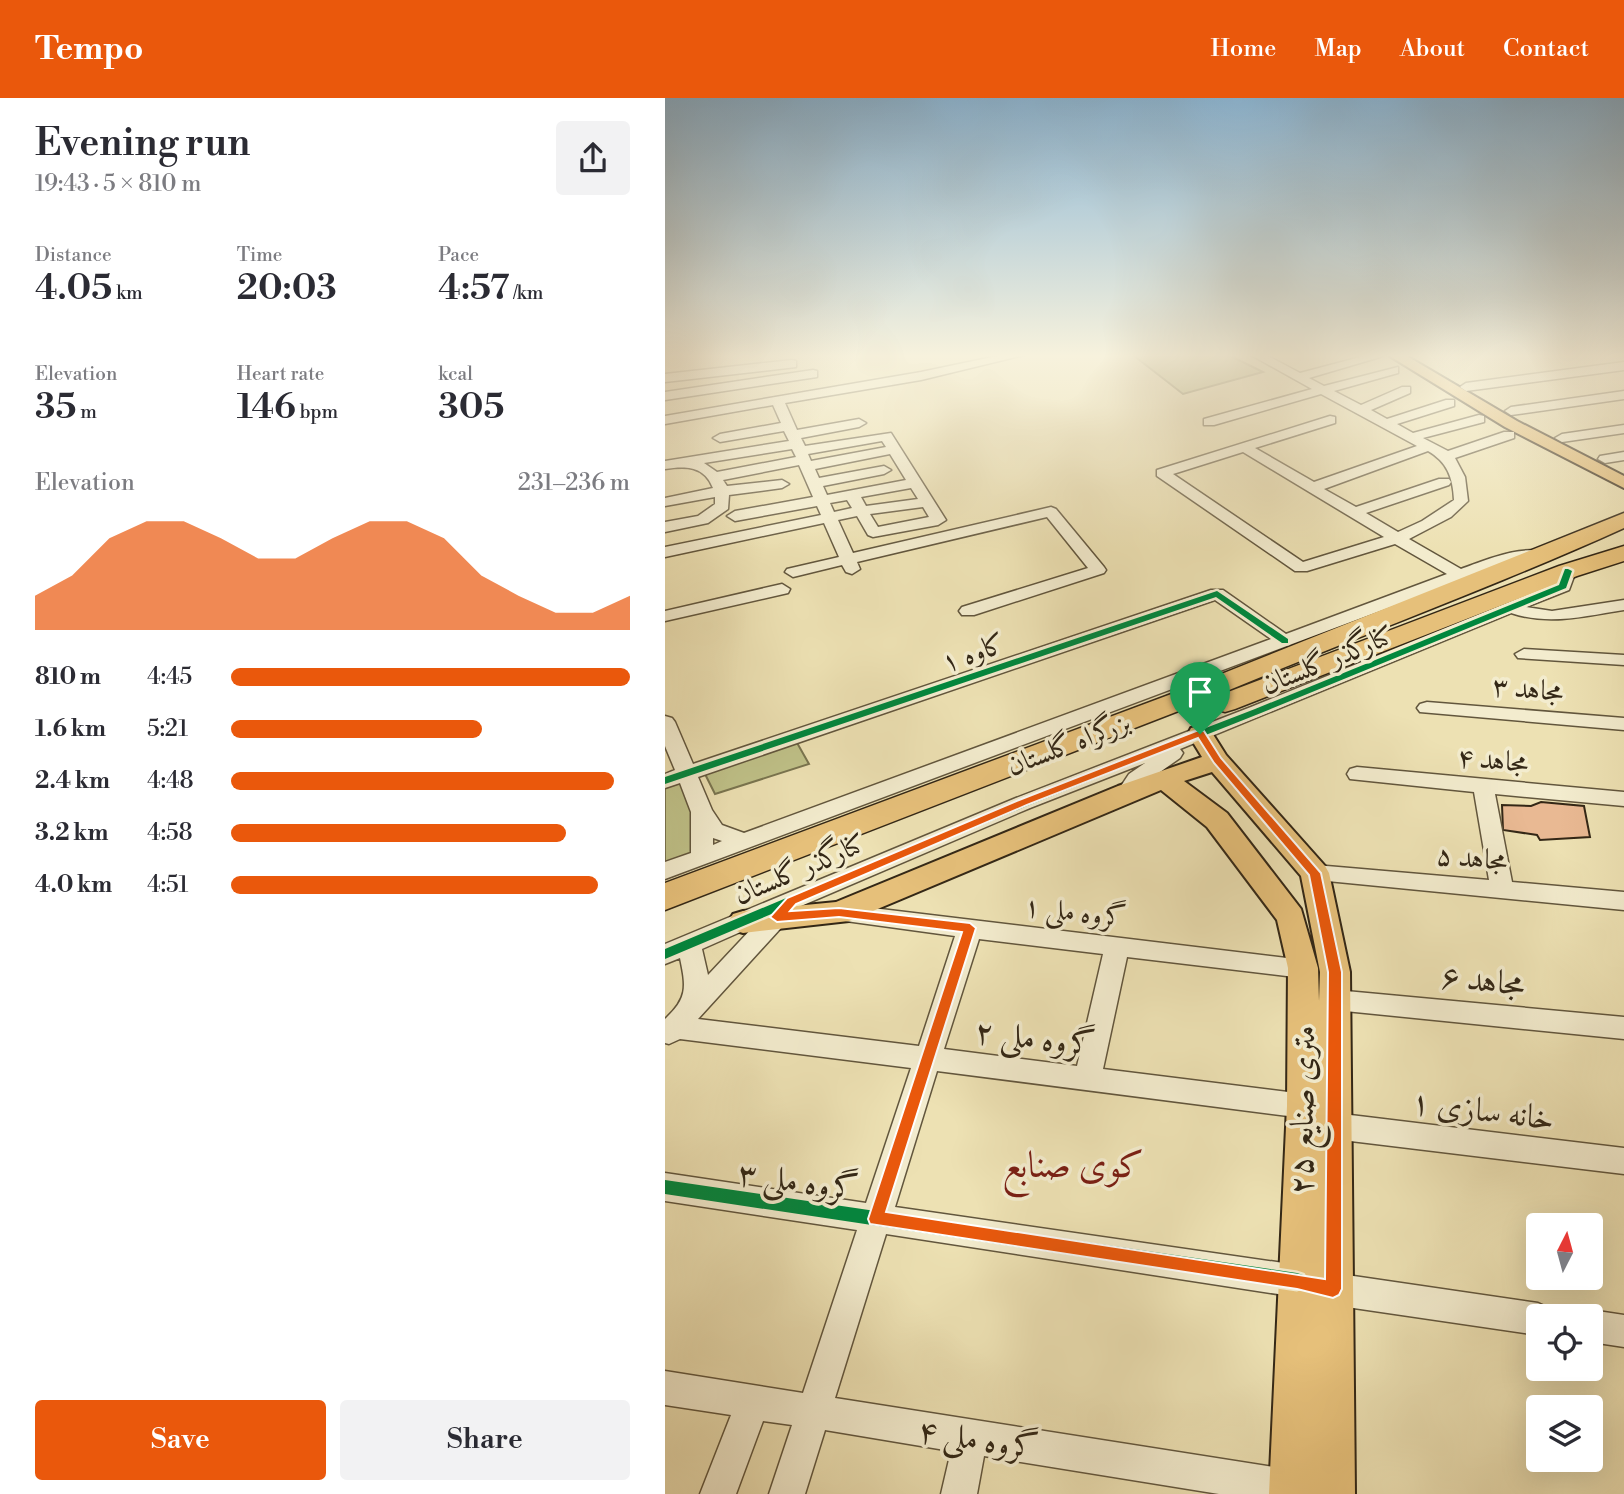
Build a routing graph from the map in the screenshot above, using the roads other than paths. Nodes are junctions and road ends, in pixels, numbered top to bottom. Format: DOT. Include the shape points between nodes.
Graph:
graph roads {
  1 [pos="786,420"];
  2 [pos="1216,420"];
  3 [pos="1330,420"];
  4 [pos="1379,420"];
  5 [pos="1398,420"];
  6 [pos="1475,420"];
  7 [pos="1504,420"];
  8 [pos="1528,420"];
  9 [pos="859,422"];
  10 [pos="1209,422"];
  11 [pos="1386,424"];
  12 [pos="1624,429"];
  13 [pos="1509,435"];
  14 [pos="1412,437"];
  15 [pos="720,438"];
  16 [pos="1562,438"];
  17 [pos="1429,446"];
  18 [pos="798,447"];
  19 [pos="1244,447"];
  20 [pos="1447,456"];
  21 [pos="1624,456"];
  22 [pos="1605,459"];
  23 [pos="689,461"];
  24 [pos="665,465"];
  25 [pos="1624,469"];
  26 [pos="884,470"];
  27 [pos="1444,482"];
  28 [pos="916,483"];
  29 [pos="1624,483"];
  30 [pos="718,484"];
  31 [pos="782,484"];
  32 [pos="814,484"];
  33 [pos="1313,488"];
  34 [pos="852,495"];
  35 [pos="821,500"];
  36 [pos="665,502"];
  37 [pos="860,511"];
  38 [pos="1353,513"];
  39 [pos="735,516"];
  40 [pos="829,517"];
  41 [pos="1624,520"];
  42 [pos="665,527"];
  43 [pos="1394,538"];
  44 [pos="769,541"];
  45 [pos="665,552"];
  46 [pos="1624,553"];
  47 [pos="1556,563"];
  48 [pos="665,564"];
  49 [pos="849,564"];
  50 [pos="793,572"];
  51 [pos="1459,575"];
  52 [pos="782,589"];
  53 [pos="1624,605"];
  54 [pos="1511,608"];
  55 [pos="968,611"];
  56 [pos="665,616"];
  57 [pos="1314,652"];
  58 [pos="1524,653"];
  59 [pos="1624,660"];
  60 [pos="1427,708"];
  61 [pos="665,722"];
  62 [pos="1624,724"];
  63 [pos="1209,747"];
  64 [pos="686,773"];
  65 [pos="1357,774"];
  66 [pos="1164,779"];
  67 [pos="665,781"];
  68 [pos="1483,786"];
  69 [pos="1127,792"];
  70 [pos="1624,799"];
  71 [pos="702,812"];
  72 [pos="744,842"];
  73 [pos="702,858"];
  74 [pos="665,872"];
  75 [pos="1315,873"];
  76 [pos="1502,890"];
  77 [pos="665,897"];
  78 [pos="1624,901"];
  79 [pos="784,909"];
  80 [pos="839,913"];
  81 [pos="665,918"];
  82 [pos="743,922"];
  83 [pos="970,928"];
  84 [pos="689,946"];
  85 [pos="1117,946"];
  86 [pos="665,954"];
  87 [pos="1324,980"];
  88 [pos="1624,1028"];
  89 [pos="670,1032"];
  90 [pos="927,1059"];
  91 [pos="1087,1079"];
  92 [pos="1304,1106"];
  93 [pos="1334,1126"];
  94 [pos="1624,1161"];
  95 [pos="665,1187"];
  96 [pos="876,1219"];
  97 [pos="1315,1285"];
  98 [pos="1526,1317"];
  99 [pos="1603,1328"];
  100 [pos="1624,1331"];
  101 [pos="665,1388"];
  102 [pos="753,1402"];
  103 [pos="814,1412"];
  104 [pos="971,1437"];
  105 [pos="1292,1491"];
  106 [pos="718,1494"];
  107 [pos="787,1494"];
  108 [pos="959,1494"];
  109 [pos="1332,1494"];
  1 -- 18 [label="street"];
  2 -- 10 [label="street"];
  3 -- 19 [label="street"];
  4 -- 11 [label="street"];
  5 -- 11 [label="street"];
  6 -- 14 [label="street"];
  7 -- 29 [label="main road"];
  8 -- 16 [label="main road"];
  9 -- 18 [label="street"];
  11 -- 14 [label="street"];
  12 -- 16 [label="street"];
  13 -- 20 [label="street"];
  14 -- 17 [label="street"];
  15 -- 18 [label="street"];
  16 -- 22 [label="main road"];
  17 -- 20 [label="street"];
  17 -- 33 [label="street"];
  18 -- 23 [label="street"];
  18 -- 28 [label="street" via="894,449"];
  18 -- 30 [label="street"];
  18 -- 32 [label="street"];
  19 -- 33 [label="street"];
  19 -- 43 [label="street" via="1162,473 1301,568"];
  20 -- 43 [label="street" via="1457,470 1461,501 1447,514"];
  21 -- 22 [label="street"];
  22 -- 25 [label="main road"];
  23 -- 24 [label="street"];
  23 -- 30 [label="street" via="712,472"];
  26 -- 32 [label="street"];
  27 -- 38 [label="street"];
  28 -- 34 [label="street"];
  28 -- 37 [label="street" via="939,520 873,531"];
  30 -- 31 [label="street"];
  30 -- 36 [label="street"];
  30 -- 42 [label="street" via="723,506 703,520"];
  32 -- 35 [label="street"];
  33 -- 38 [label="street"];
  34 -- 35 [label="street"];
  34 -- 37 [label="street"];
  35 -- 39 [label="street"];
  35 -- 40 [label="street"];
  37 -- 40 [label="street"];
  38 -- 43 [label="street"];
  40 -- 45 [label="street"];
  40 -- 49 [label="street"];
  41 -- 47 [label="highway, بزرگراه گلستان"];
  43 -- 51 [label="street"];
  44 -- 48 [label="street"];
  46 -- 47 [label="highway, بزرگراه گلستان"];
  47 -- 51 [label="street, کنارگذر گلستان" via="1506,558"];
  47 -- 54 [label="street, کنارگذر گلستان" via="1563,586"];
  47 -- 57 [label="highway, بزرگراه گلستان"];
  49 -- 50 [label="street"];
  49 -- 55 [label="street" via="1051,512 1098,570"];
  51 -- 57 [label="street, کنارگذر گلستان"];
  52 -- 56 [label="street"];
  53 -- 54 [label="street" via="1552,616"];
  54 -- 63 [label="street, کنارگذر گلستان"];
  57 -- 64 [label="street, کاوه ۱" via="1217,594"];
  57 -- 72 [label="street, کنارگذر گلستان"];
  57 -- 77 [label="highway, بزرگراه گلستان"];
  57 -- 81 [label="highway, بزرگراه گلستان" via="1101,753"];
  58 -- 59 [label="street"];
  60 -- 62 [label="street, مجاهد ۳"];
  61 -- 64 [label="street"];
  63 -- 66 [label="main road"];
  63 -- 69 [label="street" via="1136,779"];
  63 -- 75 [label="main road, ۲۵ متری صنایع"];
  63 -- 79 [label="street, کنارگذر گلستان" via="1023,803"];
  64 -- 67 [label="street, کاوه ۱"];
  64 -- 71 [label="street"];
  65 -- 68 [label="street, مجاهد ۴"];
  66 -- 69 [label="main road"];
  66 -- 87 [label="main road, ۲۵ متری صنایع" via="1217,820 1291,917"];
  68 -- 70 [label="street, مجاهد ۴"];
  68 -- 76 [label="street"];
  69 -- 80 [label="main road"];
  71 -- 72 [label="street" via="714,830"];
  71 -- 73 [label="street"];
  72 -- 73 [label="street, کنارگذر گلستان"];
  73 -- 74 [label="street, کنارگذر گلستان"];
  75 -- 76 [label="street, ۵ مجاهد"];
  75 -- 87 [label="main road, ۲۵ متری صنایع"];
  76 -- 78 [label="street, ۵ مجاهد"];
  79 -- 80 [label="main road"];
  79 -- 82 [label="main road"];
  79 -- 89 [label="street"];
  80 -- 83 [label="street, گروه ملی ۱"];
  82 -- 84 [label="street, کنارگذر گلستان"];
  83 -- 85 [label="street, گروه ملی ۱"];
  83 -- 90 [label="street"];
  84 -- 86 [label="street, کنارگذر گلستان"];
  84 -- 89 [label="street" via="699,990"];
  85 -- 87 [label="street, گروه ملی ۱"];
  85 -- 91 [label="street"];
  87 -- 88 [label="street, ۶ مجاهد"];
  87 -- 92 [label="main road, ۲۵ متری صنایع"];
  87 -- 93 [label="main road, ۲۵ متری صنایع"];
  89 -- 90 [label="street, گروه ملی ۲"];
  90 -- 91 [label="street, گروه ملی ۲"];
  90 -- 96 [label="street"];
  91 -- 92 [label="street, گروه ملی ۲"];
  92 -- 97 [label="main road, ۲۵ متری صنایع"];
  93 -- 94 [label="street, خانه سازی ۱"];
  93 -- 97 [label="main road, ۲۵ متری صنایع"];
  95 -- 96 [label="street, گروه ملی ۳"];
  96 -- 97 [label="street, گروه ملی ۳"];
  96 -- 103 [label="street"];
  97 -- 98 [label="street, گروه ملی ۳"];
  97 -- 105 [label="main road, ۲۵ متری صنایع"];
  97 -- 109 [label="main road, ۲۵ متری صنایع"];
  99 -- 100 [label="street"];
  101 -- 102 [label="street, گروه ملی ۴"];
  102 -- 103 [label="street, گروه ملی ۴"];
  102 -- 106 [label="street"];
  103 -- 104 [label="street, گروه ملی ۴"];
  103 -- 107 [label="street"];
  104 -- 105 [label="street, گروه ملی ۴"];
  104 -- 108 [label="street"];
}
